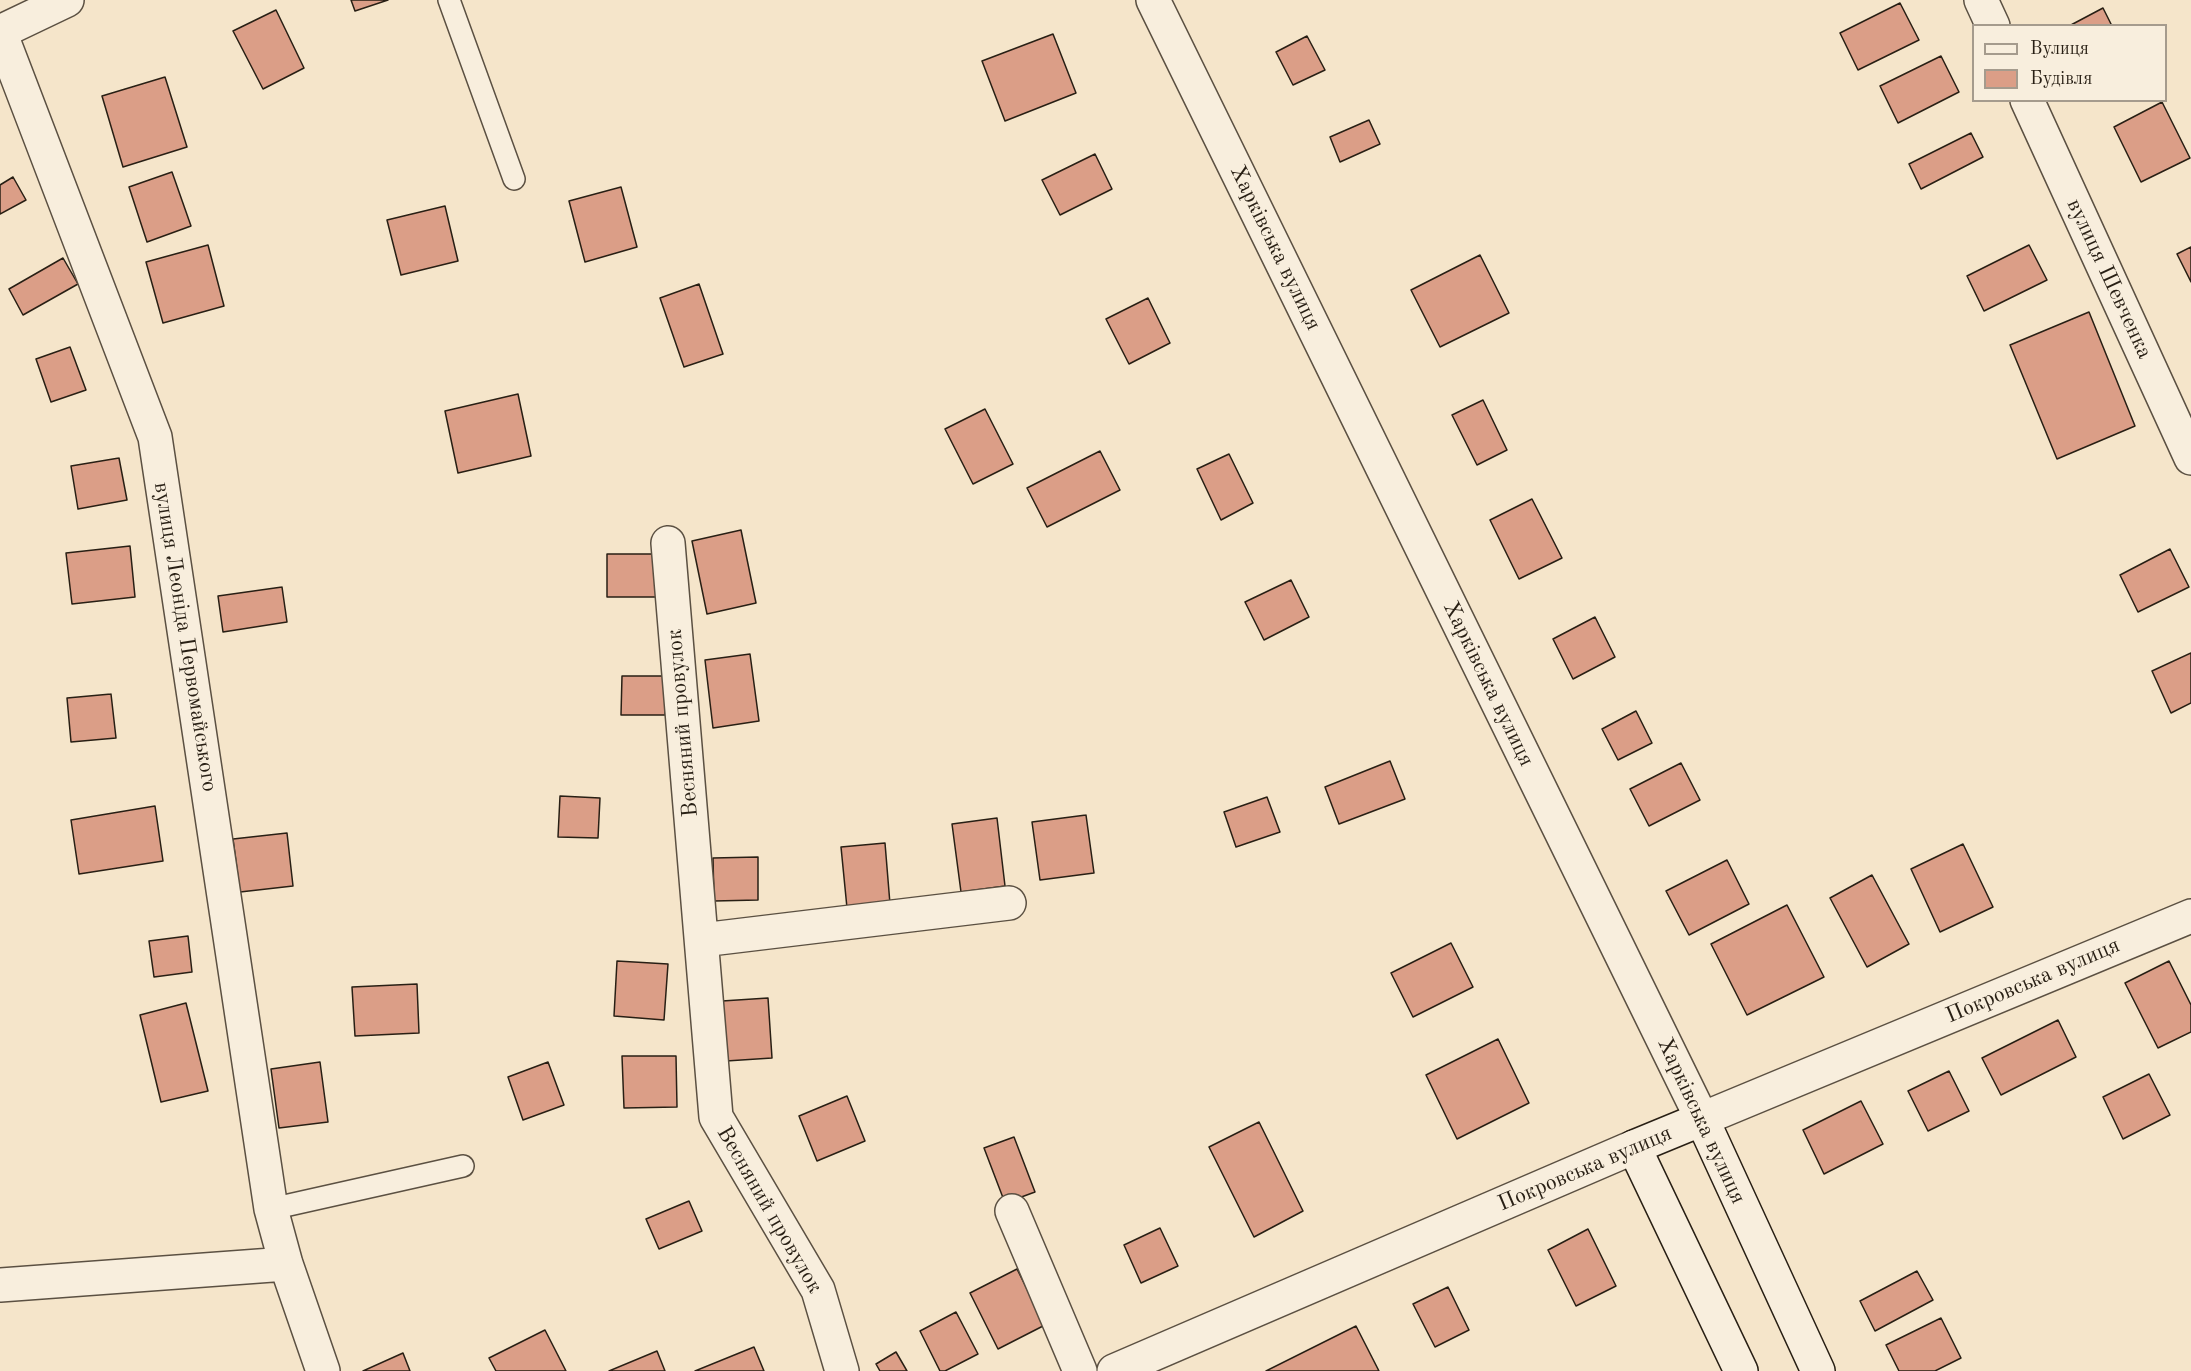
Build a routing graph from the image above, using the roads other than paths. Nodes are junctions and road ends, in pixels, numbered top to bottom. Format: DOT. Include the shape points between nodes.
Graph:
graph roads {
  1 [pos="67,0"];
  2 [pos="449,0"];
  3 [pos="1153,0"];
  4 [pos="1981,0"];
  5 [pos="1992,24"];
  6 [pos="0,32"];
  7 [pos="2028,102"];
  8 [pos="514,179"];
  9 [pos="2191,458"];
  10 [pos="668,543"];
  11 [pos="1009,903"];
  12 [pos="2191,916"];
  13 [pos="702,940"];
  14 [pos="1701,1119"];
  15 [pos="1634,1147"];
  16 [pos="463,1167"];
  17 [pos="271,1209"];
  18 [pos="1012,1211"];
  19 [pos="286,1264"];
  20 [pos="0,1285"];
  21 [pos="323,1371"];
  22 [pos="842,1371"];
  23 [pos="1080,1371"];
  24 [pos="1114,1371"];
  25 [pos="1741,1371"];
  26 [pos="1818,1371"];
  1 -- 6 [label="street"];
  2 -- 8 [label="lane"];
  3 -- 14 [label="street, Харківська вулиця"];
  4 -- 5 [label="street"];
  6 -- 17 [label="street, вулиця Леоніда Первомайського" via="155,437"];
  7 -- 9 [label="street, вулиця Шевченка"];
  10 -- 13 [label="street, Весняний провулок"];
  11 -- 13 [label="street"];
  12 -- 14 [label="street, Покровська вулиця"];
  13 -- 22 [label="street, Весняний провулок" via="716,1117 818,1290"];
  14 -- 15 [label="street, Покровська вулиця"];
  14 -- 26 [label="street, Харківська вулиця"];
  15 -- 24 [label="street, Покровська вулиця"];
  15 -- 25 [label="street"];
  16 -- 17 [label="lane"];
  17 -- 19 [label="street, вулиця Леоніда Первомайського"];
  18 -- 23 [label="street"];
  19 -- 20 [label="street"];
  19 -- 21 [label="street, вулиця Леоніда Первомайського"];
}
